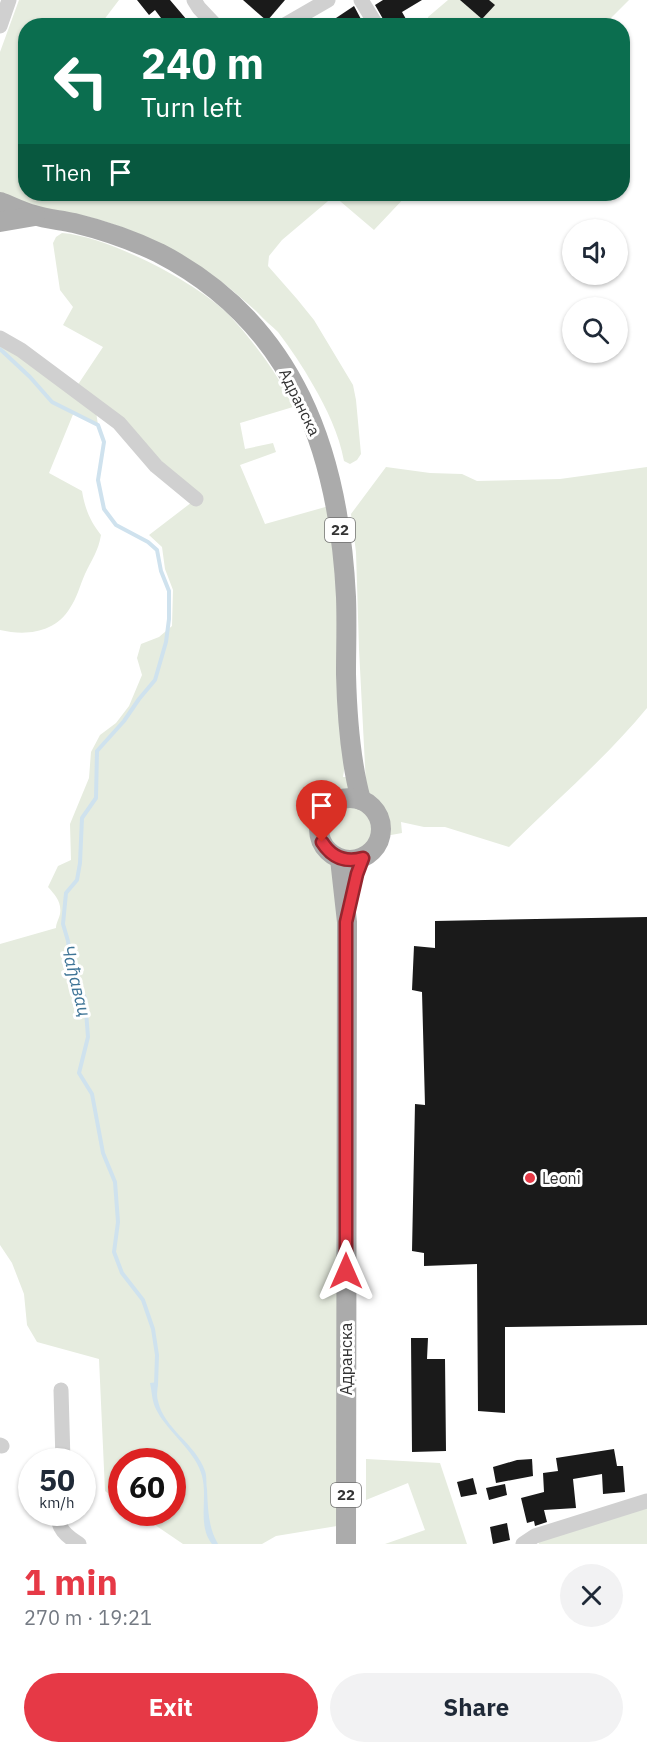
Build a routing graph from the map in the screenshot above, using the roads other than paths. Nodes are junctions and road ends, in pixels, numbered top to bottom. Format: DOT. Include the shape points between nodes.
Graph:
graph roads {
  1 [pos="9,0"];
  2 [pos="194,0"];
  3 [pos="328,0"];
  4 [pos="361,0"];
  5 [pos="208,18"];
  6 [pos="297,18"];
  7 [pos="372,18"];
  8 [pos="0,26"];
  9 [pos="0,202"];
  10 [pos="35,216"];
  11 [pos="0,222"];
  12 [pos="0,338"];
  13 [pos="196,499"];
  14 [pos="350,735"];
  15 [pos="361,800"];
  16 [pos="336,802"];
  17 [pos="363,858"];
  18 [pos="340,859"];
  19 [pos="346,922"];
  20 [pos="60,1390"];
  21 [pos="62,1448"];
  22 [pos="647,1501"];
  23 [pos="59,1526"];
  24 [pos="349,1540"];
  25 [pos="79,1544"];
  26 [pos="523,1544"];
  1 -- 8 [label="street"];
  2 -- 5 [label="street"];
  3 -- 6 [label="street"];
  4 -- 7 [label="street"];
  9 -- 10 [label="main road, Адранска / 22"];
  10 -- 11 [label="main road, Адранска / 22"];
  10 -- 14 [label="main road, Адранска / 22" via="109,233 185,268 234,306 281,363 315,429 336,504 345,589"];
  12 -- 13 [label="street" via="119,423 156,466"];
  14 -- 15 [label="main road, Адранска / 22"];
  14 -- 16 [label="main road, Адранска / 22"];
  15 -- 16 [label="main road"];
  15 -- 17 [label="main road, 22" via="373,808 381,827 376,847"];
  16 -- 18 [label="main road, 22" via="325,812 320,837 326,849"];
  17 -- 18 [label="main road"];
  17 -- 19 [label="main road, Адранска / 22"];
  18 -- 19 [label="main road, Адранска / 22"];
  19 -- 24 [label="main road, Адранска / 22"];
  20 -- 21 [label="street"];
  22 -- 26 [label="street" via="535,1536"];
  23 -- 25 [label="street"];
}
